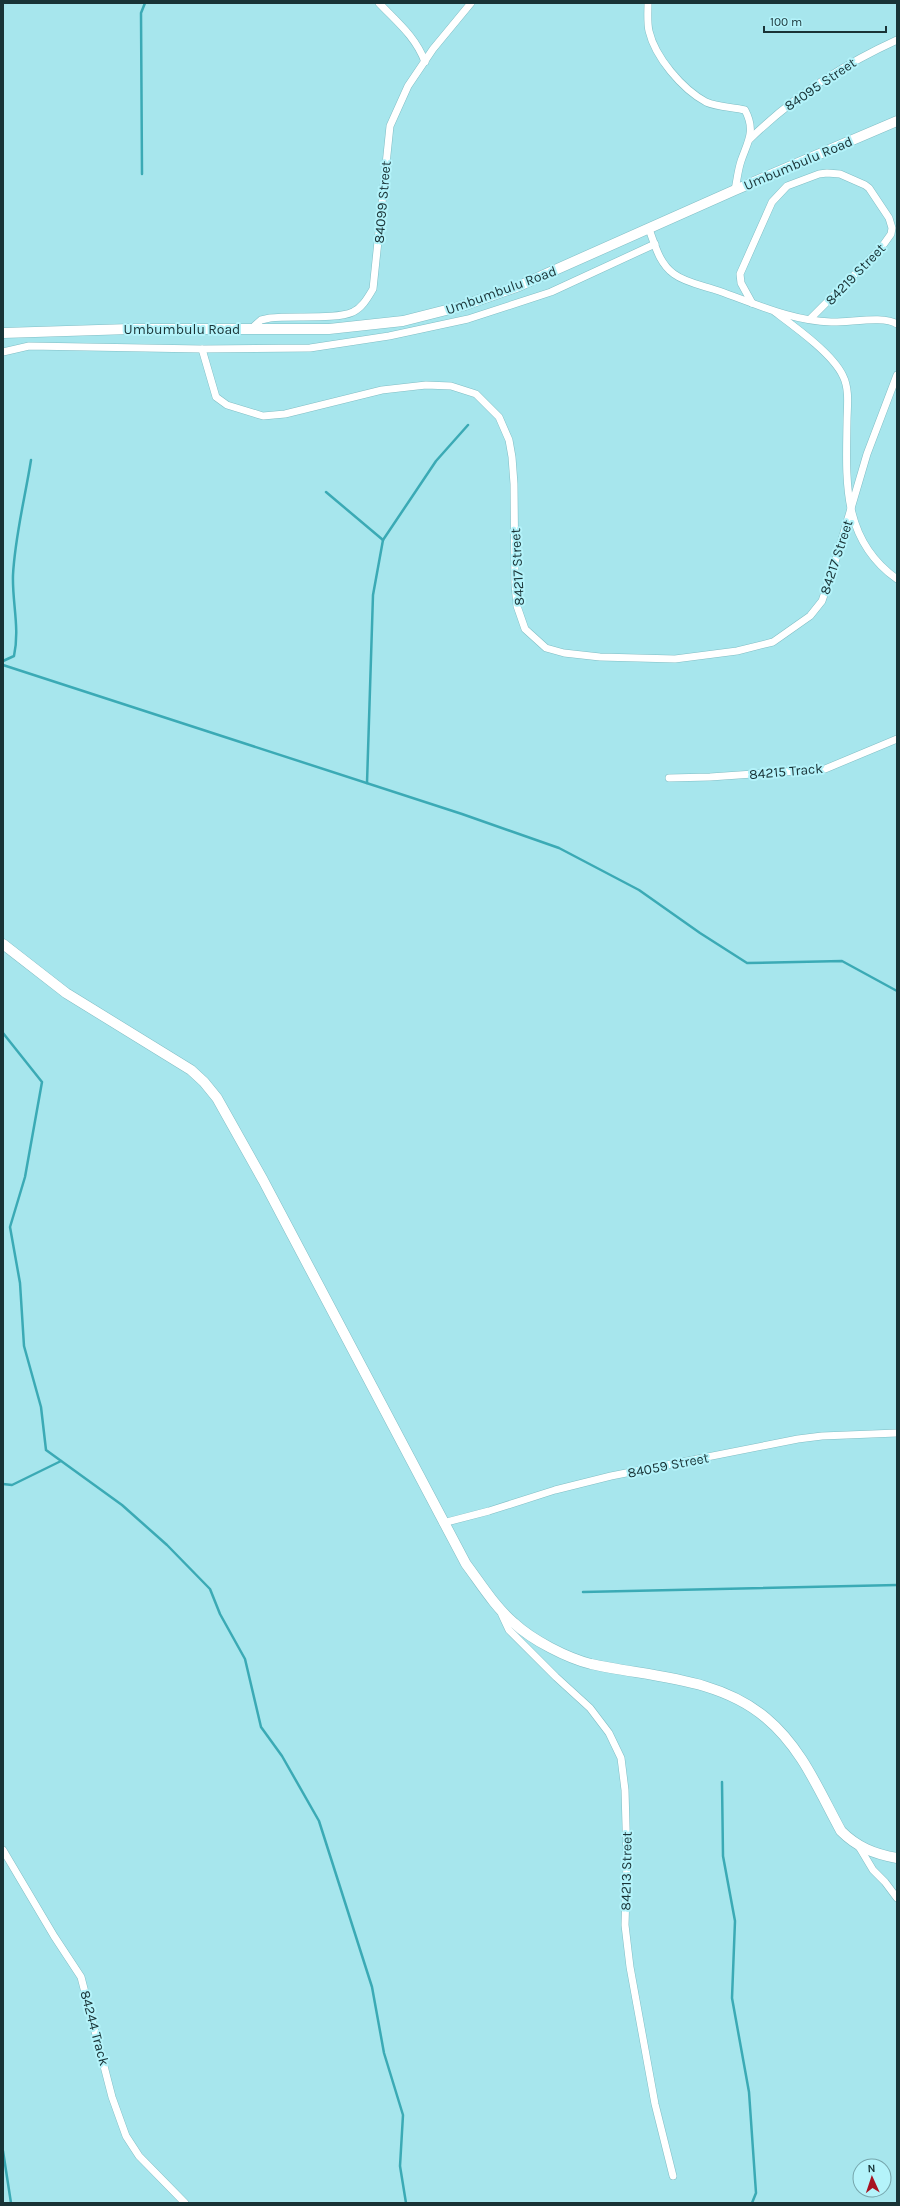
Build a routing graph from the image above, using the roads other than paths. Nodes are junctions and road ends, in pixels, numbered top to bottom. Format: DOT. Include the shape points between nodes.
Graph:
graph roads {
  1 [pos="379,3"];
  2 [pos="471,3"];
  3 [pos="648,3"];
  4 [pos="897,40"];
  5 [pos="425,62"];
  6 [pos="897,121"];
  7 [pos="750,139"];
  8 [pos="735,190"];
  9 [pos="649,229"];
  10 [pos="654,244"];
  11 [pos="752,303"];
  12 [pos="775,312"];
  13 [pos="810,319"];
  14 [pos="897,324"];
  15 [pos="250,329"];
  16 [pos="29,331"];
  17 [pos="3,333"];
  18 [pos="29,346"];
  19 [pos="202,349"];
  20 [pos="3,352"];
  21 [pos="897,375"];
  22 [pos="851,510"];
  23 [pos="897,579"];
  24 [pos="897,739"];
  25 [pos="669,778"];
  26 [pos="3,944"];
  27 [pos="897,1433"];
  28 [pos="443,1523"];
  29 [pos="498,1607"];
  30 [pos="858,1845"];
  31 [pos="3,1850"];
  32 [pos="897,1858"];
  33 [pos="897,1898"];
  34 [pos="673,2176"];
  35 [pos="185,2203"];
  1 -- 5 [label="street" via="410,34"];
  2 -- 5 [label="street, 84099 Street"];
  3 -- 7 [label="street" via="649,30 668,69 705,101 713,105 745,110 751,121"];
  4 -- 7 [label="street, 84095 Street" via="860,57 808,90 777,113"];
  5 -- 15 [label="street, 84099 Street" via="408,86 390,126 373,289 365,302 353,312 270,318 261,320"];
  6 -- 8 [label="street, Umbumbulu Road"];
  7 -- 8 [label="street" via="741,162"];
  8 -- 9 [label="street, Umbumbulu Road"];
  9 -- 10 [label="street"];
  9 -- 15 [label="street, Umbumbulu Road" via="519,286 462,306 402,321 329,328"];
  10 -- 11 [label="street" via="659,257 673,274"];
  10 -- 19 [label="street" via="551,292 468,319 389,336 310,348"];
  11 -- 12 [label="street"];
  11 -- 13 [label="street, 84219 Street" via="741,283 740,274 772,202 787,186 819,174 840,174 869,188 890,218 891,234 881,248"];
  12 -- 13 [label="street"];
  12 -- 22 [label="street" via="806,335 844,376 847,393 847,491"];
  13 -- 14 [label="street" via="847,323 880,320"];
  15 -- 16 [label="street, Umbumbulu Road"];
  16 -- 17 [label="street, Umbumbulu Road"];
  16 -- 18 [label="street"];
  18 -- 19 [label="street"];
  18 -- 20 [label="street"];
  19 -- 22 [label="street, 84217 Street" via="216,397 227,405 263,416 302,410 382,390 426,385 451,386 476,394 499,417 509,440 512,458 517,606 525,629 535,640 546,648 564,653 600,657 675,659 708,656 773,642 810,616 822,601"];
  21 -- 22 [label="street, 84217 Street" via="867,454"];
  22 -- 23 [label="street" via="857,531 871,556"];
  24 -- 25 [label="street, 84215 Track" via="825,769"];
  26 -- 28 [label="street" via="66,993 191,1070 217,1098 263,1180"];
  27 -- 28 [label="street, 84059 Street" via="822,1436 657,1467 555,1490"];
  28 -- 29 [label="street" via="466,1564"];
  29 -- 30 [label="street" via="514,1624 538,1640 590,1664 695,1684 725,1693 750,1706 767,1718 797,1750 841,1831"];
  29 -- 34 [label="street, 84213 Street" via="509,1630 590,1708 609,1733 621,1758 625,1790 627,1861 625,1925 630,1967 655,2104"];
  30 -- 32 [label="street" via="870,1852"];
  30 -- 33 [label="street" via="873,1870"];
  31 -- 35 [label="street, 84244 Track" via="81,1976 112,2097 126,2136 139,2156"];
}
